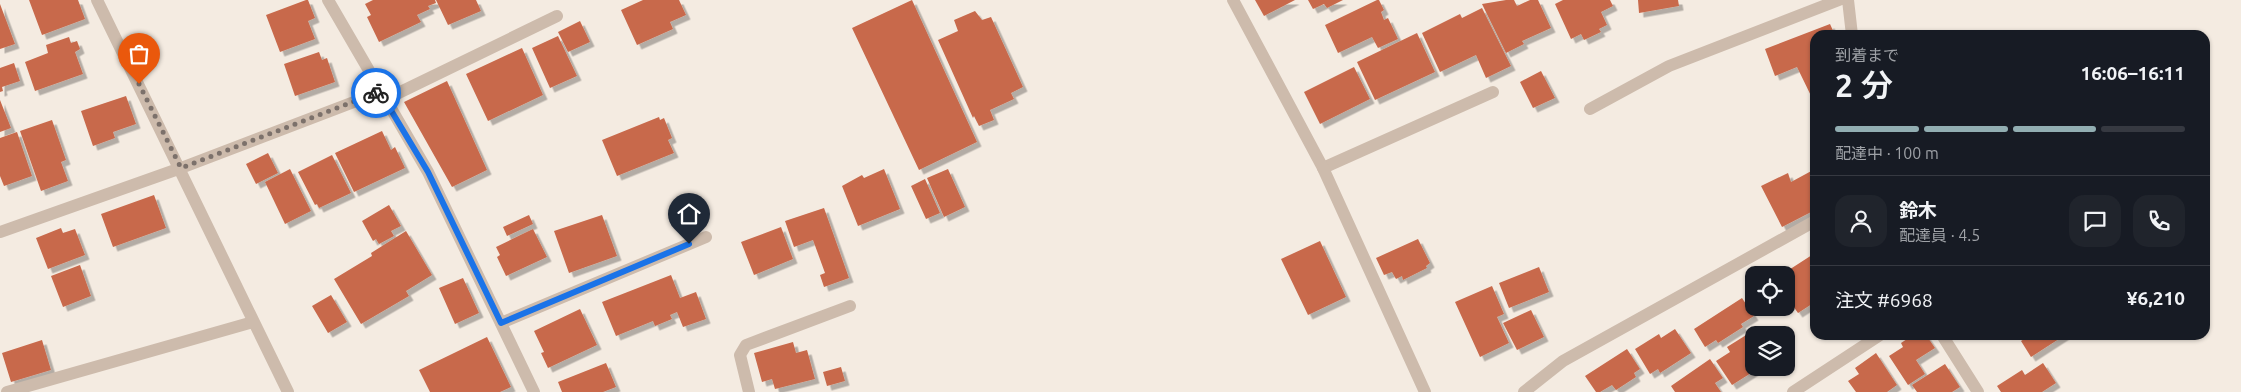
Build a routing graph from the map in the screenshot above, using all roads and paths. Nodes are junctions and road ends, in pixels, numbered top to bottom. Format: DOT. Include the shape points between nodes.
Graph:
graph roads {
  1 [pos="97,0"];
  2 [pos="328,0"];
  3 [pos="1233,0"];
  4 [pos="1839,0"];
  5 [pos="1848,0"];
  6 [pos="557,16"];
  7 [pos="1851,30"];
  8 [pos="1493,92"];
  9 [pos="382,96"];
  10 [pos="1590,109"];
  11 [pos="181,168"];
  12 [pos="1323,168"];
  13 [pos="1810,224"];
  14 [pos="0,232"];
  15 [pos="706,237"];
  16 [pos="850,306"];
  17 [pos="253,322"];
  18 [pos="501,323"];
  19 [pos="1872,340"];
  20 [pos="1945,340"];
  21 [pos="7,392"];
  22 [pos="288,392"];
  23 [pos="534,392"];
  24 [pos="749,392"];
  25 [pos="1425,392"];
  26 [pos="1524,392"];
  27 [pos="1793,392"];
  28 [pos="1978,392"];
  1 -- 11 [label="street"];
  2 -- 9 [label="street"];
  3 -- 12 [label="street"];
  4 -- 10 [label="street" via="1669,66"];
  5 -- 7 [label="street"];
  6 -- 9 [label="street"];
  8 -- 12 [label="street"];
  9 -- 11 [label="street"];
  9 -- 18 [label="street" via="428,172"];
  11 -- 14 [label="street"];
  11 -- 17 [label="street"];
  12 -- 25 [label="street"];
  13 -- 26 [label="street" via="1563,361"];
  15 -- 18 [label="street"];
  16 -- 24 [label="street" via="746,345 740,355"];
  17 -- 21 [label="street"];
  17 -- 22 [label="street"];
  18 -- 23 [label="street"];
  19 -- 27 [label="street"];
  20 -- 28 [label="street"];
}
